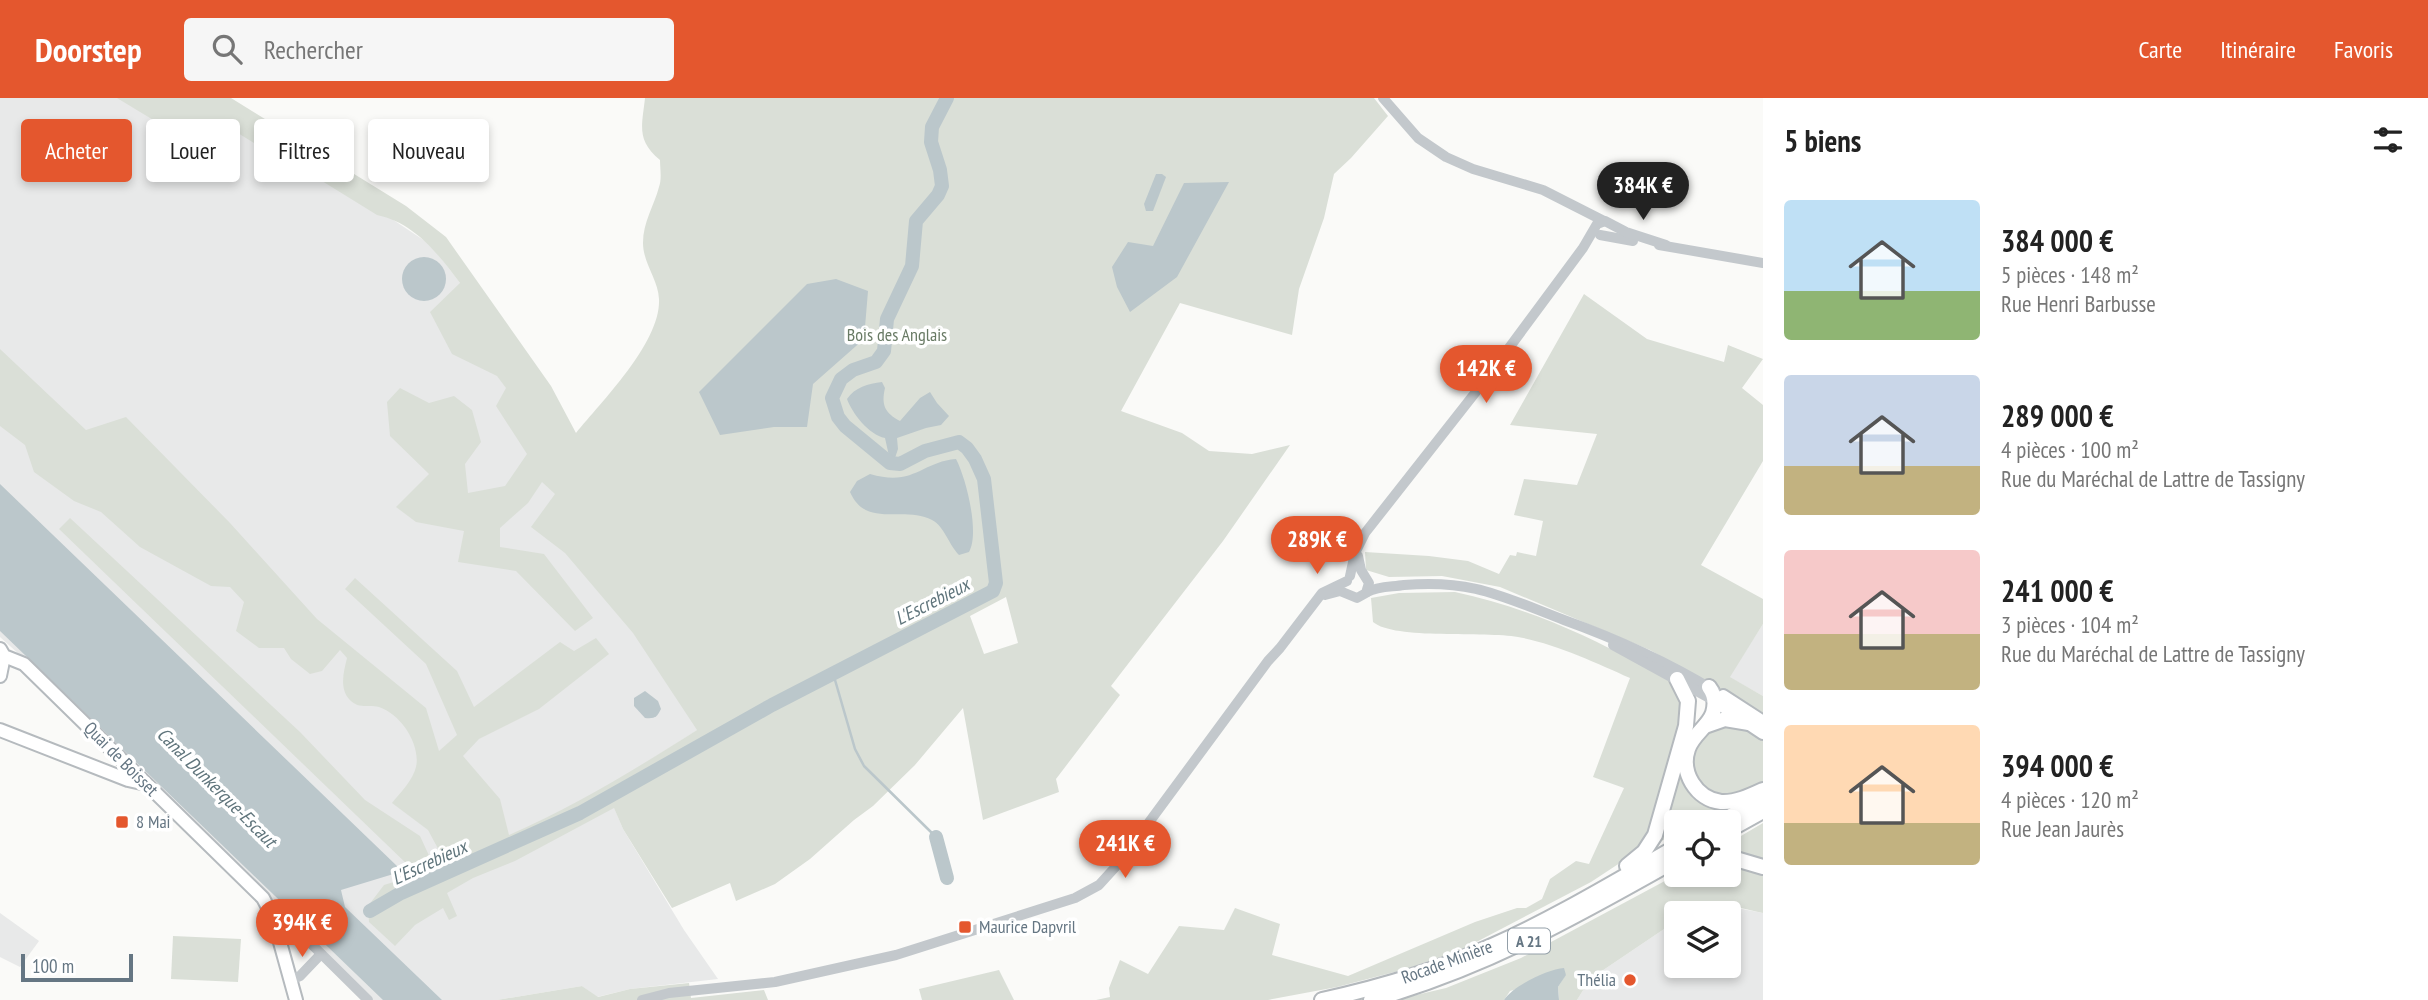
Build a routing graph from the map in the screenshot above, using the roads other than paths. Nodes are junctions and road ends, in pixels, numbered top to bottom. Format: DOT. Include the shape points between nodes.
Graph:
graph roads {
  1 [pos="1383,98"];
  2 [pos="1601,228"];
  3 [pos="1763,263"];
  4 [pos="1359,543"];
  5 [pos="1365,577"];
  6 [pos="1348,579"];
  7 [pos="1414,584"];
  8 [pos="1367,592"];
  9 [pos="1349,594"];
  10 [pos="1313,605"];
  11 [pos="1563,620"];
  12 [pos="2,652"];
  13 [pos="0,676"];
  14 [pos="1677,679"];
  15 [pos="1714,696"];
  16 [pos="1756,723"];
  17 [pos="1693,727"];
  18 [pos="0,730"];
  19 [pos="1763,733"];
  20 [pos="147,784"];
  21 [pos="1763,790"];
  22 [pos="1763,798"];
  23 [pos="1741,810"];
  24 [pos="1763,811"];
  25 [pos="1741,823"];
  26 [pos="1664,854"];
  27 [pos="1741,861"];
  28 [pos="1664,867"];
  29 [pos="1763,867"];
  30 [pos="1664,874"];
  31 [pos="1609,899"];
  32 [pos="1559,912"];
  33 [pos="273,917"];
  34 [pos="321,954"];
  35 [pos="290,980"];
  36 [pos="296,1000"];
  37 [pos="368,1000"];
  38 [pos="642,1000"];
  39 [pos="1322,1000"];
  40 [pos="1371,1000"];
  1 -- 2 [label="street" via="1418,138 1446,157 1543,190 1587,214"];
  2 -- 3 [label="street"];
  2 -- 4 [label="street"];
  4 -- 5 [label="street" via="1358,562"];
  4 -- 6 [label="street"];
  5 -- 6 [label="street" via="1357,574"];
  5 -- 7 [label="street"];
  5 -- 8 [label="street"];
  6 -- 9 [label="street"];
  6 -- 10 [label="street" via="1325,590"];
  7 -- 8 [label="street"];
  7 -- 11 [label="street" via="1477,588"];
  8 -- 9 [label="street" via="1359,597"];
  9 -- 10 [label="street" via="1330,592"];
  10 -- 38 [label="street" via="1119,863 1087,893 864,964 775,982"];
  11 -- 14 [label="street"];
  11 -- 15 [label="street" via="1629,645"];
  12 -- 13 [label="main road"];
  12 -- 20 [label="main road, Quai de Boisset" via="24,664"];
  14 -- 15 [label="street"];
  14 -- 17 [label="highway"];
  15 -- 16 [label="main road"];
  15 -- 17 [label="highway" via="1693,714"];
  16 -- 17 [label="highway" via="1721,720"];
  16 -- 19 [label="main road"];
  17 -- 21 [label="highway" via="1686,759 1688,776 1697,790 1725,802"];
  17 -- 32 [label="highway" via="1648,847"];
  18 -- 20 [label="main road"];
  20 -- 33 [label="main road, Quai de Boisset" via="263,898"];
  22 -- 23 [label="highway"];
  24 -- 25 [label="highway"];
  26 -- 32 [label="highway, Rocade Minière / A 21"];
  27 -- 29 [label="highway"];
  28 -- 31 [label="highway, Rocade Minière / A 21"];
  30 -- 31 [label="highway"];
  31 -- 40 [label="highway, Rocade Minière / A 21" via="1479,963"];
  32 -- 39 [label="highway, Rocade Minière / A 21" via="1438,967"];
  33 -- 34 [label="street" via="285,919"];
  33 -- 35 [label="main road, Quai de Boisset"];
  34 -- 35 [label="street"];
  34 -- 37 [label="street"];
  35 -- 36 [label="main road, Quai de Boisset"];
}
